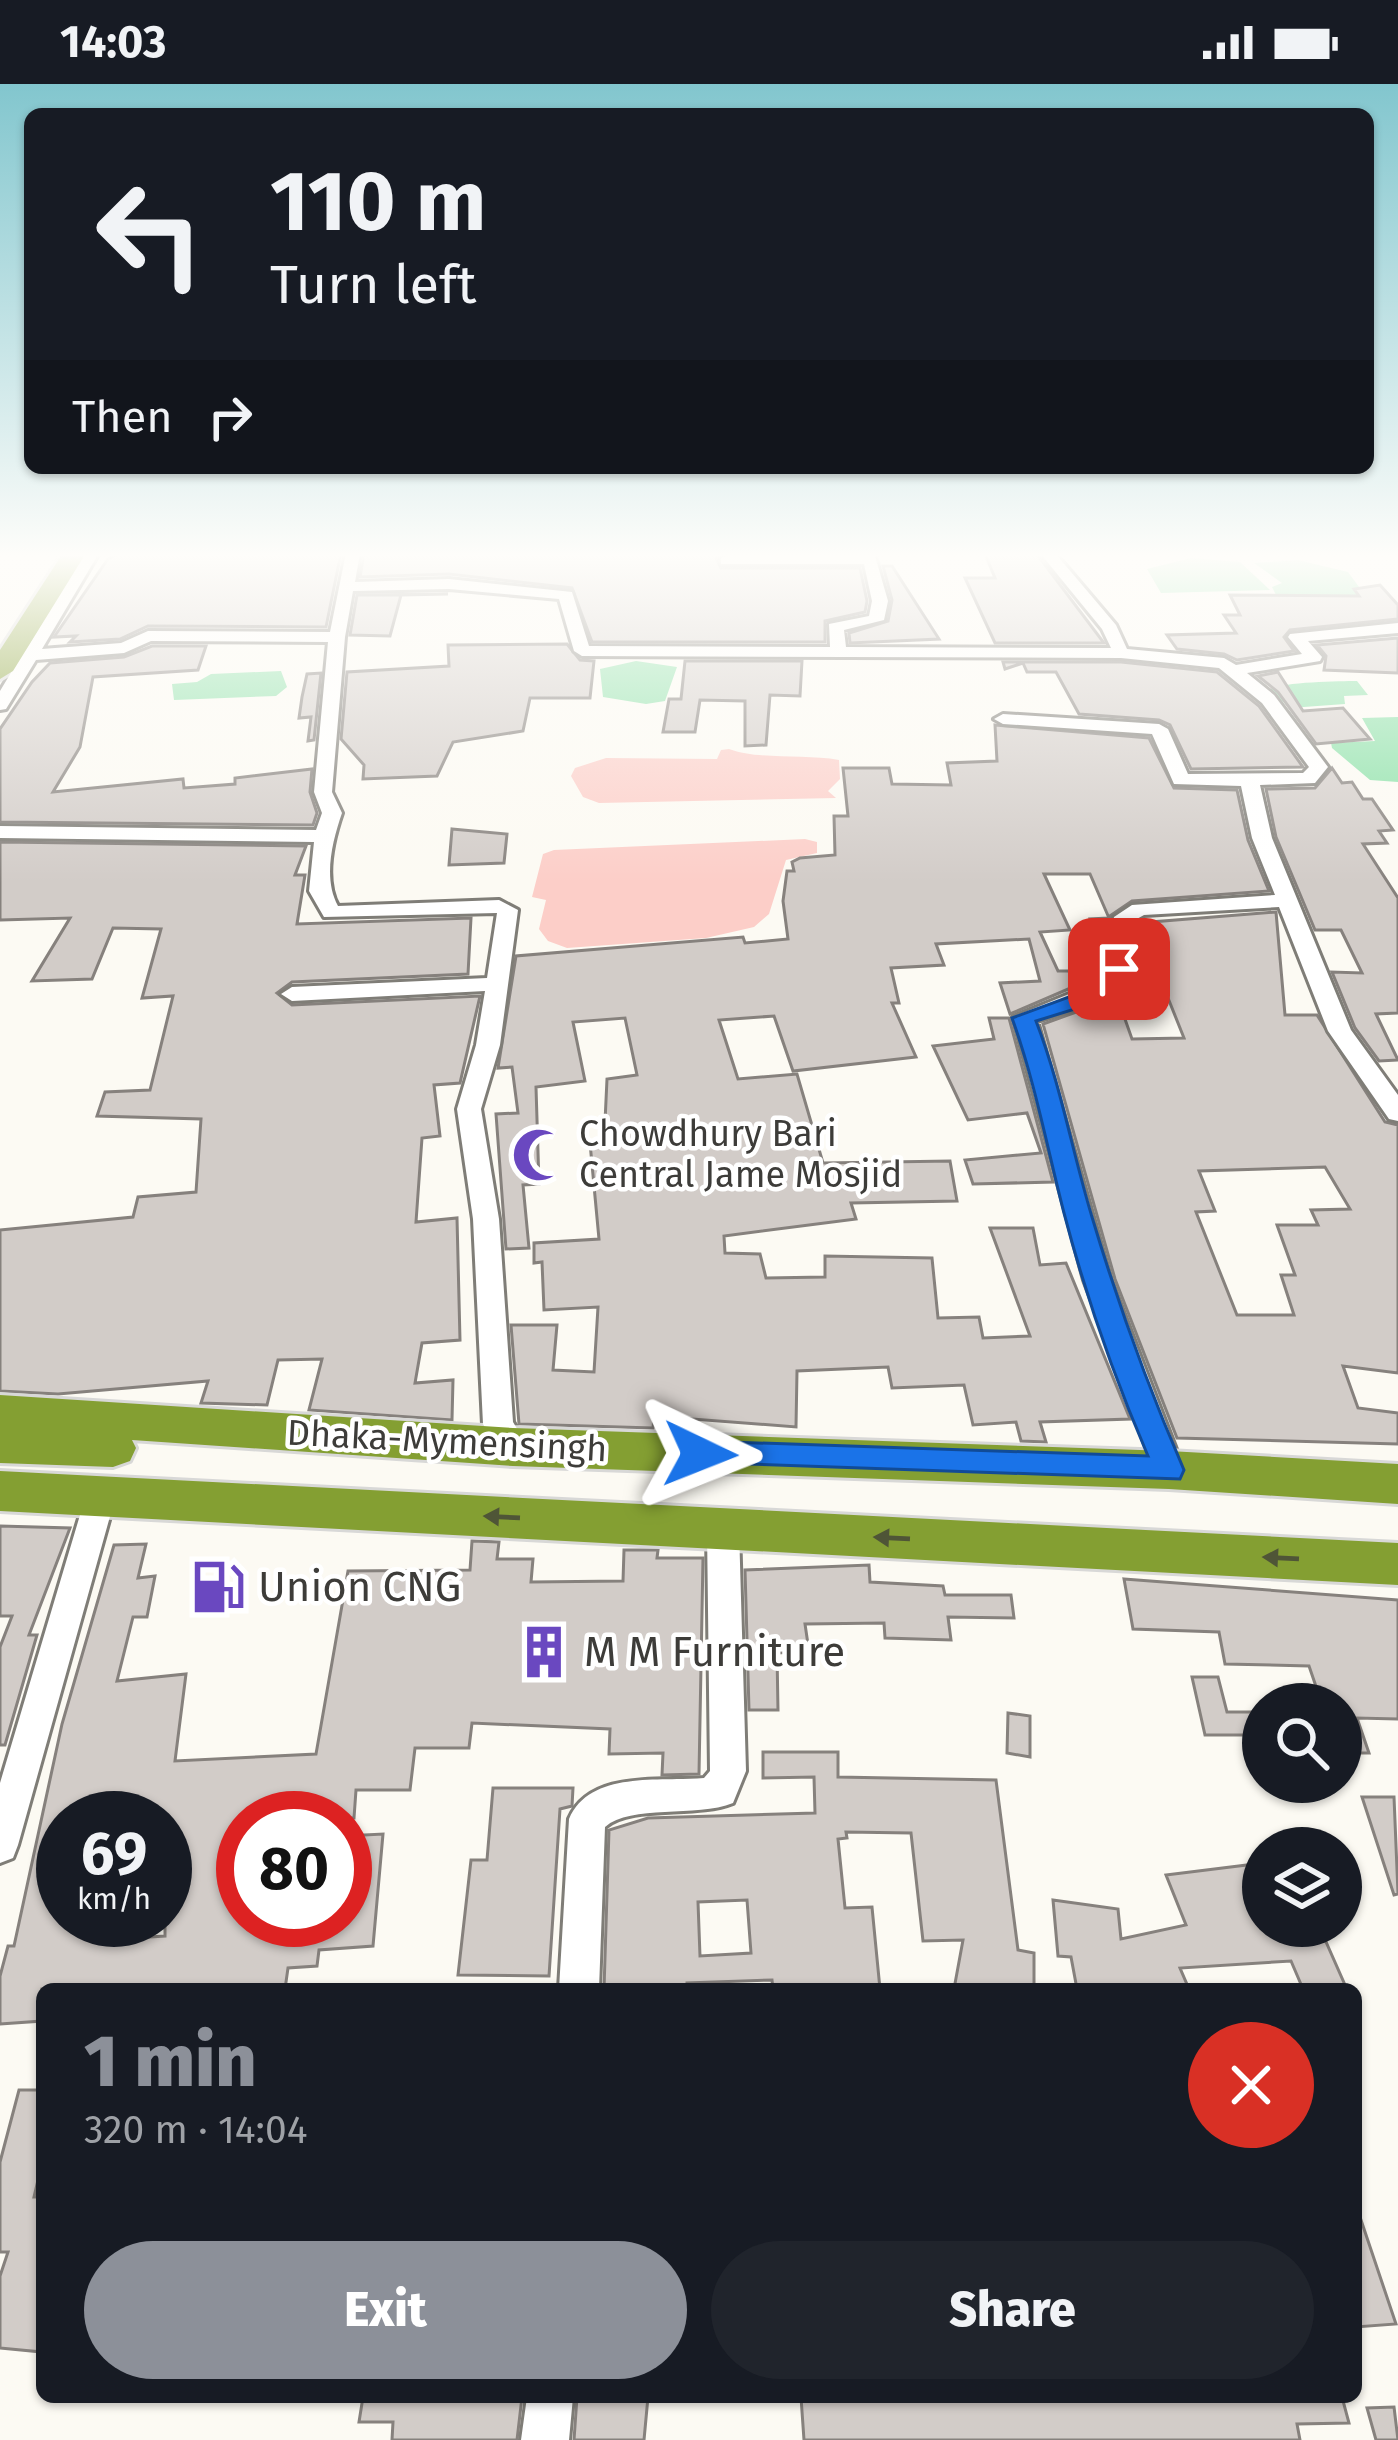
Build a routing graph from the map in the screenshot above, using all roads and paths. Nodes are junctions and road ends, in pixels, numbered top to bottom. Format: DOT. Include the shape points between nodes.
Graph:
graph roads {
  1 [pos="8,663"];
  2 [pos="335,663"];
  3 [pos="1223,663"];
  4 [pos="1277,663"];
  5 [pos="1235,670"];
  6 [pos="0,705"];
  7 [pos="1003,719"];
  8 [pos="1249,780"];
  9 [pos="0,832"];
  10 [pos="324,836"];
  11 [pos="1290,900"];
  12 [pos="499,984"];
  13 [pos="292,994"];
  14 [pos="1398,1113"];
  15 [pos="0,1412"];
  16 [pos="0,1444"];
  17 [pos="513,1447"];
  18 [pos="1169,1470"];
  19 [pos="1398,1484"];
  20 [pos="0,1492"];
  21 [pos="101,1495"];
  22 [pos="1398,1511"];
  23 [pos="723,1529"];
  24 [pos="1398,1564"];
  25 [pos="0,1845"];
  26 [pos="580,1983"];
  27 [pos="549,2403"];
  28 [pos="545,2440"];
  1 -- 6 [label="street"];
  2 -- 10 [label="street" via="323,792 332,812"];
  3 -- 5 [label="street"];
  4 -- 5 [label="street"];
  5 -- 8 [label="street" via="1292,725 1319,767 1308,779"];
  7 -- 8 [label="street" via="1159,729 1181,780"];
  8 -- 11 [label="street" via="1262,838"];
  9 -- 10 [label="street"];
  10 -- 12 [label="street" via="319,891 331,913 508,910"];
  11 -- 14 [label="street" via="1340,1031"];
  11 -- 18 [label="street" via="1138,909 1125,917 1119,969 1109,984 1024,1018 1122,1361"];
  12 -- 13 [label="street"];
  12 -- 17 [label="street" via="469,1109 486,1219 498,1424"];
  15 -- 17 [label="highway, Dhaka-Mymensingh"];
  16 -- 22 [label="highway"];
  17 -- 18 [label="highway, Dhaka-Mymensingh"];
  18 -- 19 [label="highway, Dhaka-Mymensingh"];
  20 -- 21 [label="highway, Dhaka-Mymensingh"];
  23 -- 21 [label="highway, Dhaka-Mymensingh, one-way"];
  21 -- 25 [label="street"];
  24 -- 23 [label="highway, Dhaka-Mymensingh, one-way"];
  23 -- 26 [label="street" via="728,1771 721,1791 697,1800 617,1800 598,1804 586,1819"];
  27 -- 28 [label="street"];
}
